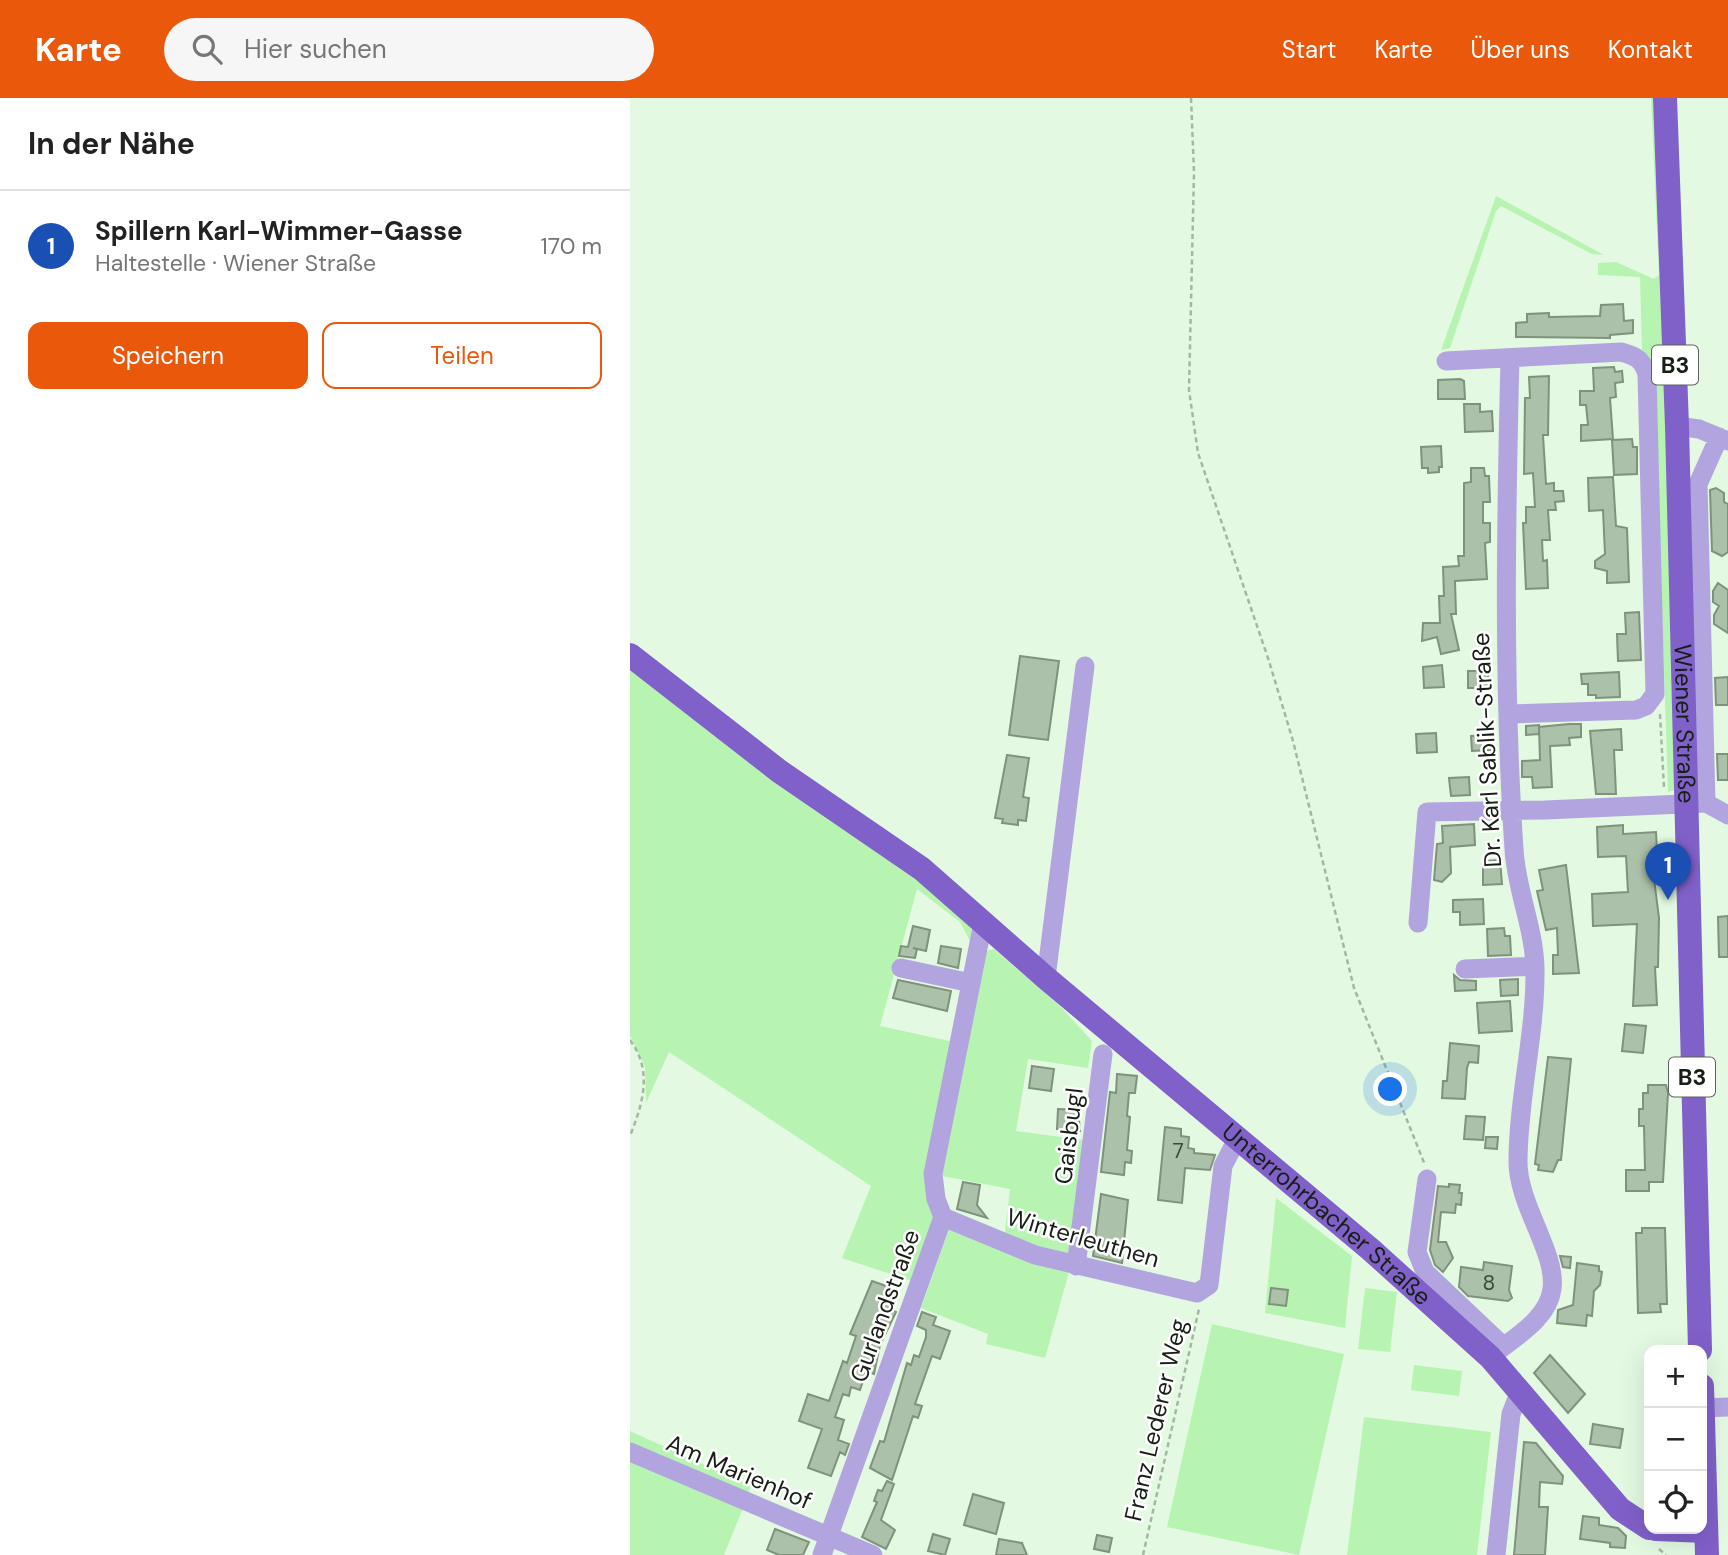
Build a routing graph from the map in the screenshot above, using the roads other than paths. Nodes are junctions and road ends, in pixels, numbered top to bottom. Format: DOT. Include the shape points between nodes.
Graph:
graph roads {
  1 [pos="1665,98"];
  2 [pos="1510,358"];
  3 [pos="1446,361"];
  4 [pos="1678,426"];
  5 [pos="1724,439"];
  6 [pos="630,655"];
  7 [pos="1085,666"];
  8 [pos="1508,714"];
  9 [pos="1685,804"];
  10 [pos="1512,809"];
  11 [pos="1728,815"];
  12 [pos="983,923"];
  13 [pos="1418,923"];
  14 [pos="1535,966"];
  15 [pos="901,968"];
  16 [pos="1465,969"];
  17 [pos="1046,978"];
  18 [pos="971,983"];
  19 [pos="1103,1054"];
  20 [pos="1237,1139"];
  21 [pos="1427,1179"];
  22 [pos="943,1217"];
  23 [pos="1076,1266"];
  24 [pos="1700,1345"];
  25 [pos="1496,1352"];
  26 [pos="1524,1393"];
  27 [pos="1707,1408"];
  28 [pos="1728,1408"];
  29 [pos="630,1452"];
  30 [pos="1705,1471"];
  31 [pos="1644,1525"];
  32 [pos="1674,1534"];
  33 [pos="1707,1543"];
  34 [pos="825,1546"];
  35 [pos="873,1555"];
  36 [pos="1496,1555"];
  1 -- 4 [label="main road, Wiener Straße / B3"];
  2 -- 3 [label="street"];
  2 -- 8 [label="street, Dr. Karl Sablik-Straße" via="1504,597"];
  2 -- 8 [label="street, Wiener Straße" via="1621,352 1644,363 1657,687 1653,698 1636,710"];
  4 -- 5 [label="street"];
  4 -- 9 [label="main road, Wiener Straße / B3"];
  5 -- 9 [label="street, Wiener Straße" via="1698,484"];
  6 -- 12 [label="main road, Unterrohrbacher Straße" via="779,771 913,862"];
  7 -- 17 [label="street"];
  8 -- 10 [label="street, Dr. Karl Sablik-Straße"];
  9 -- 10 [label="street"];
  9 -- 11 [label="street"];
  9 -- 24 [label="main road, Wiener Straße / B3"];
  10 -- 13 [label="street" via="1427,811"];
  10 -- 14 [label="street, Dr. Karl Sablik-Straße" via="1515,862"];
  12 -- 17 [label="main road, Unterrohrbacher Straße"];
  12 -- 18 [label="street, Gurlandstraße"];
  14 -- 16 [label="street"];
  14 -- 25 [label="street, Dr. Karl Sablik-Straße" via="1518,1164 1522,1197 1548,1262 1552,1285 1540,1317"];
  15 -- 18 [label="street"];
  17 -- 20 [label="main road, Unterrohrbacher Straße"];
  18 -- 22 [label="street, Gurlandstraße" via="933,1174"];
  19 -- 23 [label="street, Gaisbugl"];
  20 -- 23 [label="street, Winterleuthen" via="1223,1166 1206,1288 1190,1293"];
  20 -- 25 [label="main road, Unterrohrbacher Straße"];
  21 -- 25 [label="street" via="1417,1252 1420,1264"];
  22 -- 23 [label="street, Winterleuthen" via="1018,1250"];
  22 -- 34 [label="street, Gurlandstraße"];
  25 -- 26 [label="main road, Unterrohrbacher Straße"];
  26 -- 31 [label="main road, Unterrohrbacher Straße" via="1620,1509"];
  26 -- 36 [label="street" via="1511,1414"];
  27 -- 28 [label="street"];
  29 -- 34 [label="street, Am Marienhof"];
  30 -- 33 [label="main road"];
  32 -- 33 [label="main road"];
  34 -- 35 [label="street, Am Marienhof"];
}
